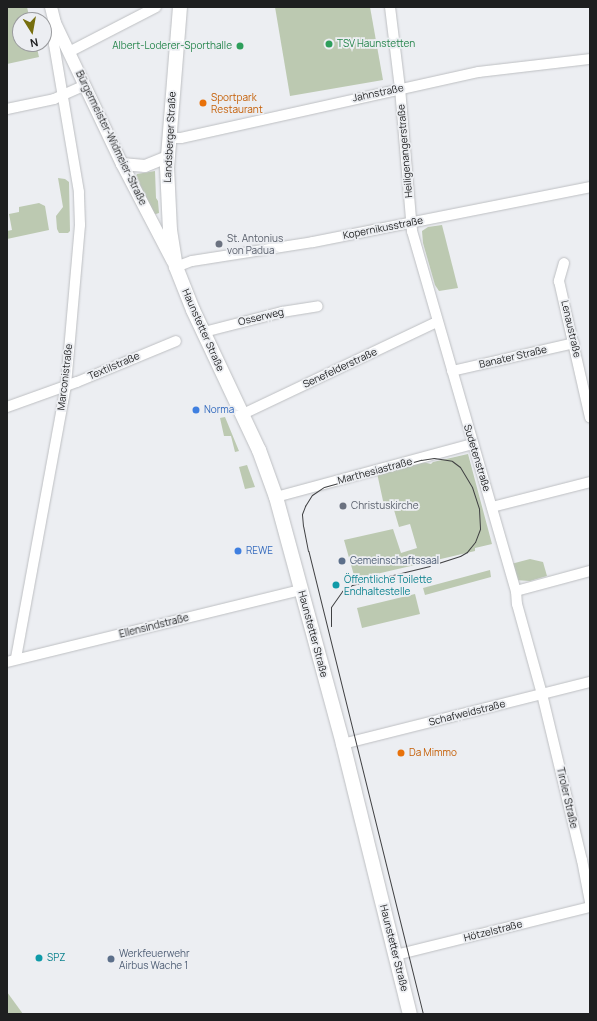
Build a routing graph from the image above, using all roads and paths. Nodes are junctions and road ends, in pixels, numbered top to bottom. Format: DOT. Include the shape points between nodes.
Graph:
graph roads {
  1 [pos="51,7"];
  2 [pos="156,7"];
  3 [pos="180,7"];
  4 [pos="390,7"];
  5 [pos="56,23"];
  6 [pos="69,52"];
  7 [pos="590,59"];
  8 [pos="85,85"];
  9 [pos="400,88"];
  10 [pos="63,94"];
  11 [pos="7,109"];
  12 [pos="168,138"];
  13 [pos="167,157"];
  14 [pos="122,164"];
  15 [pos="590,187"];
  16 [pos="410,223"];
  17 [pos="564,263"];
  18 [pos="176,268"];
  19 [pos="318,306"];
  20 [pos="437,322"];
  21 [pos="204,332"];
  22 [pos="176,341"];
  23 [pos="574,343"];
  24 [pos="452,371"];
  25 [pos="66,384"];
  26 [pos="7,407"];
  27 [pos="242,414"];
  28 [pos="590,418"];
  29 [pos="473,444"];
  30 [pos="590,482"];
  31 [pos="276,497"];
  32 [pos="492,507"];
  33 [pos="590,571"];
  34 [pos="301,590"];
  35 [pos="516,591"];
  36 [pos="12,660"];
  37 [pos="590,682"];
  38 [pos="542,694"];
  39 [pos="343,744"];
  40 [pos="590,902"];
  41 [pos="590,907"];
  42 [pos="396,955"];
  43 [pos="410,1014"];
  1 -- 5 [label="street, Bürgermeister-Widmeier-Straße"];
  2 -- 6 [label="street"];
  3 -- 12 [label="main road, Landsberger Straße"];
  4 -- 9 [label="street, Heiligenangerstraße"];
  5 -- 6 [label="street, Bürgermeister-Widmeier-Straße"];
  5 -- 10 [label="street, Marconistraße" via="54,44"];
  6 -- 8 [label="street, Bürgermeister-Widmeier-Straße"];
  7 -- 9 [label="street, Jahnstraße" via="479,72"];
  8 -- 10 [label="street"];
  8 -- 14 [label="street, Bürgermeister-Widmeier-Straße"];
  9 -- 12 [label="street, Jahnstraße" via="180,138"];
  9 -- 16 [label="street, Heiligenangerstraße"];
  10 -- 11 [label="street" via="54,99"];
  10 -- 25 [label="street, Marconistraße" via="80,208"];
  12 -- 13 [label="main road, Landsberger Straße"];
  13 -- 14 [label="street" via="145,166"];
  13 -- 18 [label="main road, Landsberger Straße" via="168,205"];
  14 -- 18 [label="street, Bürgermeister-Widmeier-Straße"];
  15 -- 16 [label="street, Kopernikusstraße"];
  16 -- 18 [label="street, Kopernikusstraße" via="313,242 192,261"];
  16 -- 20 [label="street, Sudetenstraße"];
  17 -- 23 [label="street, Lenaustraße" via="559,281"];
  18 -- 21 [label="main road, Haunstetter Straße"];
  19 -- 21 [label="street, Osserweg" via="282,312"];
  20 -- 24 [label="street, Sudetenstraße"];
  20 -- 27 [label="street, Senefelderstraße"];
  21 -- 27 [label="main road, Haunstetter Straße"];
  22 -- 25 [label="street, Textilstraße" via="77,382"];
  23 -- 24 [label="street, Banater Straße"];
  23 -- 28 [label="street, Lenaustraße"];
  24 -- 29 [label="street, Sudetenstraße"];
  25 -- 26 [label="street, Textilstraße"];
  25 -- 36 [label="street, Marconistraße"];
  27 -- 31 [label="main road, Haunstetter Straße" via="259,450"];
  29 -- 31 [label="street, Marthesiastraße"];
  29 -- 32 [label="street, Sudetenstraße"];
  30 -- 32 [label="street"];
  31 -- 34 [label="main road, Haunstetter Straße"];
  32 -- 35 [label="street, Sudetenstraße"];
  33 -- 35 [label="street"];
  34 -- 36 [label="street, Ellensindstraße"];
  34 -- 39 [label="main road, Haunstetter Straße"];
  35 -- 38 [label="street, Sudetenstraße" via="517,604"];
  37 -- 38 [label="street, Schafweidstraße"];
  38 -- 39 [label="street, Schafweidstraße"];
  38 -- 40 [label="street, Tiroler Straße"];
  39 -- 42 [label="main road, Haunstetter Straße"];
  41 -- 42 [label="street, Hötzelstraße"];
  42 -- 43 [label="main road, Haunstetter Straße"];
}
